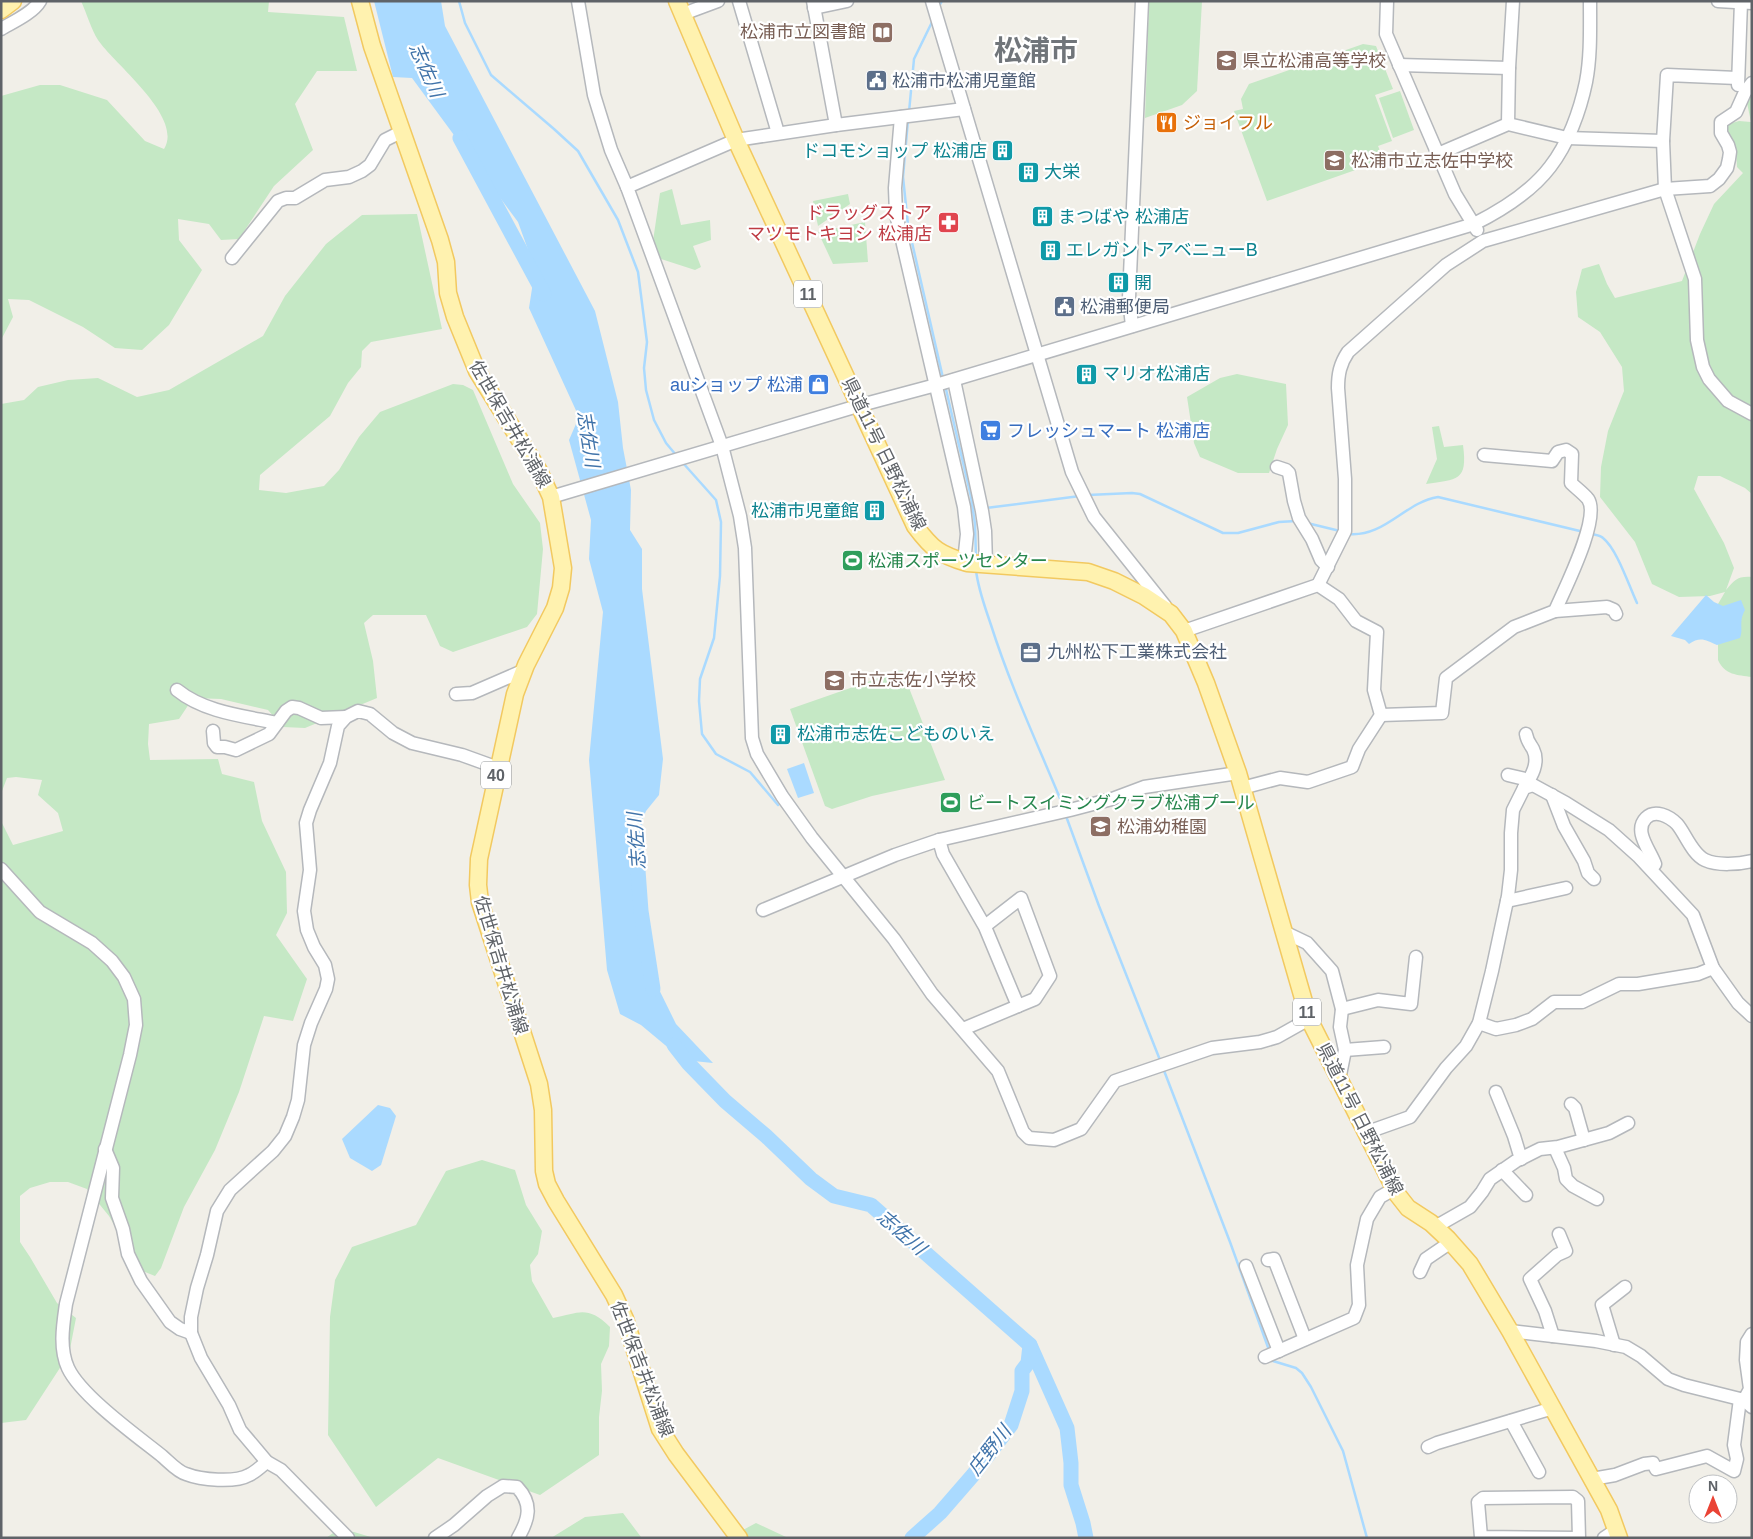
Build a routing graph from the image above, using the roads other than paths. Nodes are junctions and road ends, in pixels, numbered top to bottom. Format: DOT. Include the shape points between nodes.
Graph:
graph roads {
  1 [pos="13,1"];
  2 [pos="40,1"];
  3 [pos="360,1"];
  4 [pos="578,1"];
  5 [pos="718,1"];
  6 [pos="739,1"];
  7 [pos="847,1"];
  8 [pos="932,1"];
  9 [pos="1142,1"];
  10 [pos="1387,1"];
  11 [pos="1513,1"];
  12 [pos="1590,1"];
  13 [pos="1718,1"];
  14 [pos="1746,3"];
  15 [pos="814,4"];
  16 [pos="680,8"];
  17 [pos="1,10"];
  18 [pos="1,29"];
  19 [pos="1399,65"];
  20 [pos="1509,68"];
  21 [pos="1737,78"];
  22 [pos="1752,83"];
  23 [pos="1740,104"];
  24 [pos="964,109"];
  25 [pos="899,117"];
  26 [pos="1508,124"];
  27 [pos="836,125"];
  28 [pos="401,132"];
  29 [pos="778,133"];
  30 [pos="1567,138"];
  31 [pos="736,140"];
  32 [pos="1662,141"];
  33 [pos="1438,154"];
  34 [pos="627,186"];
  35 [pos="1665,189"];
  36 [pos="1474,224"];
  37 [pos="1483,241"];
  38 [pos="232,258"];
  39 [pos="1132,326"];
  40 [pos="1037,354"];
  41 [pos="945,382"];
  42 [pos="860,405"];
  43 [pos="1752,414"];
  44 [pos="722,446"];
  45 [pos="1484,455"];
  46 [pos="1277,467"];
  47 [pos="558,495"];
  48 [pos="966,562"];
  49 [pos="986,564"];
  50 [pos="1328,567"];
  51 [pos="1318,586"];
  52 [pos="1555,611"];
  53 [pos="1171,614"];
  54 [pos="1616,614"];
  55 [pos="1184,631"];
  56 [pos="525,670"];
  57 [pos="177,690"];
  58 [pos="456,694"];
  59 [pos="1381,715"];
  60 [pos="346,717"];
  61 [pos="277,723"];
  62 [pos="213,730"];
  63 [pos="1526,734"];
  64 [pos="498,768"];
  65 [pos="1508,775"];
  66 [pos="1240,780"];
  67 [pos="1527,784"];
  68 [pos="1552,795"];
  69 [pos="939,840"];
  70 [pos="1752,861"];
  71 [pos="1,869"];
  72 [pos="1651,869"];
  73 [pos="845,876"];
  74 [pos="1594,880"];
  75 [pos="1566,888"];
  76 [pos="1507,901"];
  77 [pos="763,910"];
  78 [pos="985,926"];
  79 [pos="1284,932"];
  80 [pos="1416,956"];
  81 [pos="1713,968"];
  82 [pos="1018,1006"];
  83 [pos="1342,1009"];
  84 [pos="1752,1016"];
  85 [pos="1309,1020"];
  86 [pos="1479,1024"];
  87 [pos="964,1029"];
  88 [pos="1384,1046"];
  89 [pos="1345,1050"];
  90 [pos="1339,1080"];
  91 [pos="1496,1092"];
  92 [pos="1570,1104"];
  93 [pos="1628,1123"];
  94 [pos="1366,1133"];
  95 [pos="1584,1140"];
  96 [pos="1555,1148"];
  97 [pos="105,1149"];
  98 [pos="1521,1159"];
  99 [pos="1502,1170"];
  100 [pos="1394,1189"];
  101 [pos="1526,1195"];
  102 [pos="1597,1199"];
  103 [pos="1435,1227"];
  104 [pos="1559,1234"];
  105 [pos="1452,1242"];
  106 [pos="1268,1260"];
  107 [pos="1246,1266"];
  108 [pos="1420,1272"];
  109 [pos="1625,1287"];
  110 [pos="1510,1331"];
  111 [pos="191,1333"];
  112 [pos="1752,1334"];
  113 [pos="1553,1336"];
  114 [pos="1305,1339"];
  115 [pos="1614,1345"];
  116 [pos="1745,1402"];
  117 [pos="1553,1408"];
  118 [pos="1511,1421"];
  119 [pos="1428,1447"];
  120 [pos="267,1462"];
  121 [pos="1538,1472"];
  122 [pos="1592,1479"];
  123 [pos="1613,1535"];
  124 [pos="348,1538"];
  125 [pos="435,1538"];
  126 [pos="518,1538"];
  127 [pos="738,1538"];
  128 [pos="1579,1538"];
  1 -- 17 [label="main road"];
  2 -- 18 [label="street" via="28,13"];
  3 -- 28 [label="main road, 佐世保吉井松浦線 / 40"];
  4 -- 34 [label="street" via="594,95 611,150"];
  5 -- 16 [label="street"];
  6 -- 29 [label="street"];
  7 -- 15 [label="street"];
  8 -- 24 [label="street"];
  9 -- 39 [label="street" via="1129,298"];
  10 -- 19 [label="street" via="1386,34"];
  11 -- 20 [label="street"];
  12 -- 30 [label="street" via="1586,81"];
  13 -- 14 [label="street"];
  14 -- 21 [label="street"];
  15 -- 27 [label="street"];
  16 -- 31 [label="main road, 県道11号 日野松浦線 / 11"];
  19 -- 20 [label="street"];
  19 -- 33 [label="street"];
  20 -- 26 [label="street"];
  21 -- 23 [label="street"];
  21 -- 32 [label="street" via="1667,75"];
  22 -- 23 [label="street"];
  23 -- 35 [label="street" via="1736,112 1721,122 1721,133 1730,152 1727,168 1719,179 1710,186"];
  24 -- 25 [label="street"];
  24 -- 40 [label="street"];
  25 -- 27 [label="street"];
  25 -- 41 [label="street" via="896,214"];
  26 -- 30 [label="street"];
  26 -- 33 [label="street"];
  27 -- 29 [label="street"];
  28 -- 38 [label="street" via="385,140 370,166 362,171 348,177 325,180 295,198 278,201"];
  28 -- 47 [label="main road, 佐世保吉井松浦線 / 40" via="440,240 455,317 477,371 539,471"];
  29 -- 31 [label="street"];
  30 -- 32 [label="street"];
  30 -- 36 [label="street" via="1550,167 1526,192 1499,212"];
  31 -- 34 [label="street"];
  31 -- 42 [label="main road, 県道11号 日野松浦線 / 11"];
  32 -- 35 [label="street"];
  33 -- 36 [label="street" via="1455,194"];
  34 -- 44 [label="street"];
  35 -- 37 [label="street"];
  35 -- 43 [label="street" via="1695,279 1697,340 1702,367 1709,380 1728,400"];
  36 -- 37 [label="street"];
  36 -- 39 [label="street"];
  37 -- 50 [label="street" via="1446,265 1348,352 1342,362 1338,388 1345,480 1343,534"];
  39 -- 40 [label="street"];
  40 -- 41 [label="street"];
  40 -- 53 [label="street" via="1072,472 1082,494 1094,517"];
  41 -- 42 [label="street"];
  41 -- 48 [label="street" via="966,519"];
  41 -- 49 [label="street" via="981,508"];
  42 -- 44 [label="street"];
  42 -- 48 [label="main road, 県道11号 日野松浦線 / 11" via="915,526 930,546 948,557"];
  44 -- 47 [label="street"];
  44 -- 73 [label="street" via="745,548 752,738 757,754 782,796"];
  45 -- 52 [label="street" via="1552,461 1558,452 1566,450 1572,454 1570,483 1589,500 1592,514"];
  46 -- 50 [label="street" via="1290,474 1301,522"];
  47 -- 56 [label="main road, 佐世保吉井松浦線 / 40" via="563,568 561,588 555,608"];
  48 -- 49 [label="main road, 県道11号 日野松浦線 / 11"];
  49 -- 53 [label="main road, 県道11号 日野松浦線 / 11" via="1088,572 1144,596"];
  50 -- 51 [label="street"];
  51 -- 55 [label="street"];
  51 -- 59 [label="street" via="1339,599 1356,621 1377,632 1374,690"];
  52 -- 54 [label="street" via="1607,607"];
  52 -- 59 [label="street" via="1514,627 1446,678 1442,713"];
  53 -- 55 [label="main road, 県道11号 日野松浦線 / 11"];
  55 -- 66 [label="main road, 県道11号 日野松浦線 / 11"];
  56 -- 58 [label="street" via="472,693"];
  56 -- 64 [label="main road, 佐世保吉井松浦線 / 40" via="515,694"];
  57 -- 61 [label="street" via="194,701 228,713"];
  59 -- 66 [label="street" via="1359,748 1352,767 1308,782 1280,778"];
  60 -- 61 [label="street" via="321,718 292,707"];
  60 -- 64 [label="street" via="358,711 370,714 393,733 412,743"];
  60 -- 111 [label="street" via="338,726 330,763 306,823 310,870 304,912 307,930 328,979 326,989 304,1045 298,1100 285,1136 230,1190 217,1211 197,1288"];
  61 -- 62 [label="street" via="269,734 236,750 217,747"];
  63 -- 67 [label="street" via="1536,759"];
  64 -- 127 [label="main road, 佐世保吉井松浦線 / 40" via="479,859 480,902 538,1084 543,1110 547,1184 614,1295 625,1319 660,1429"];
  65 -- 67 [label="street"];
  66 -- 69 [label="street" via="1144,787 1112,799"];
  66 -- 79 [label="main road, 県道11号 日野松浦線 / 11"];
  67 -- 68 [label="street"];
  67 -- 76 [label="street" via="1513,810"];
  68 -- 72 [label="street" via="1609,830"];
  68 -- 74 [label="street" via="1564,826"];
  69 -- 73 [label="street" via="895,854"];
  69 -- 78 [label="street" via="943,854"];
  70 -- 72 [label="street" via="1714,863 1704,860 1677,824 1660,813 1653,814 1641,825 1641,836 1655,864"];
  71 -- 97 [label="street" via="40,912 92,943 112,961 134,999 136,1025"];
  72 -- 81 [label="street" via="1693,915"];
  73 -- 77 [label="street"];
  73 -- 87 [label="street" via="932,994"];
  75 -- 76 [label="street"];
  76 -- 86 [label="street"];
  78 -- 82 [label="street"];
  78 -- 82 [label="street" via="1022,898 1050,976 1035,1000"];
  79 -- 83 [label="street" via="1308,943 1332,971"];
  79 -- 85 [label="main road, 県道11号 日野松浦線 / 11"];
  80 -- 83 [label="street" via="1410,1004 1378,1000"];
  81 -- 84 [label="street" via="1738,1003"];
  81 -- 86 [label="street" via="1698,974 1619,984 1582,1002 1554,1002 1532,1020 1516,1025 1496,1028"];
  82 -- 87 [label="street"];
  83 -- 89 [label="street" via="1340,1027"];
  85 -- 87 [label="street" via="1278,1037 1212,1048 1114,1081 1081,1129 1054,1140 1030,1138 1023,1132 998,1071"];
  85 -- 90 [label="main road, 県道11号 日野松浦線 / 11"];
  86 -- 94 [label="street" via="1466,1046 1410,1117"];
  88 -- 89 [label="street"];
  89 -- 90 [label="street"];
  90 -- 94 [label="main road, 県道11号 日野松浦線 / 11"];
  91 -- 98 [label="street"];
  92 -- 95 [label="street"];
  93 -- 95 [label="street"];
  94 -- 100 [label="main road, 県道11号 日野松浦線 / 11"];
  95 -- 96 [label="street"];
  96 -- 98 [label="street" via="1540,1149"];
  96 -- 102 [label="street" via="1566,1179"];
  97 -- 111 [label="street" via="113,1168 112,1198 128,1254 170,1322"];
  97 -- 120 [label="street" via="66,1304 63,1343 69,1368 100,1405 185,1474 235,1480 249,1476"];
  98 -- 99 [label="street"];
  99 -- 101 [label="street"];
  99 -- 103 [label="street" via="1490,1179 1470,1207"];
  100 -- 103 [label="main road, 県道11号 日野松浦線 / 11" via="1408,1208"];
  100 -- 114 [label="street" via="1380,1198 1367,1219 1357,1264 1359,1305 1354,1318"];
  103 -- 105 [label="main road, 県道11号 日野松浦線 / 11"];
  104 -- 113 [label="street" via="1566,1251 1530,1279"];
  105 -- 108 [label="street" via="1426,1258"];
  105 -- 110 [label="main road, 県道11号 日野松浦線 / 11" via="1470,1264"];
  106 -- 114 [label="street" via="1274,1258"];
  107 -- 114 [label="street" via="1273,1354"];
  109 -- 115 [label="street" via="1602,1305"];
  110 -- 113 [label="street"];
  110 -- 117 [label="main road, 県道11号 日野松浦線 / 11"];
  111 -- 120 [label="street" via="240,1430"];
  112 -- 116 [label="street" via="1747,1342 1750,1389"];
  113 -- 115 [label="street"];
  115 -- 116 [label="street" via="1626,1347 1641,1356 1668,1378"];
  116 -- 122 [label="street" via="1734,1445 1737,1458 1734,1471 1707,1456 1656,1469 1653,1463 1644,1464"];
  117 -- 118 [label="street"];
  117 -- 122 [label="main road, 県道11号 日野松浦線 / 11"];
  118 -- 119 [label="street"];
  118 -- 121 [label="street"];
  120 -- 124 [label="street" via="281,1470"];
  122 -- 123 [label="main road, 県道11号 日野松浦線 / 11" via="1609,1510"];
  125 -- 126 [label="street" via="503,1486 517,1487 525,1495 526,1523"];
  128 -- 128 [label="street" via="1578,1501 1574,1497 1483,1498 1478,1502 1481,1537"];
}
